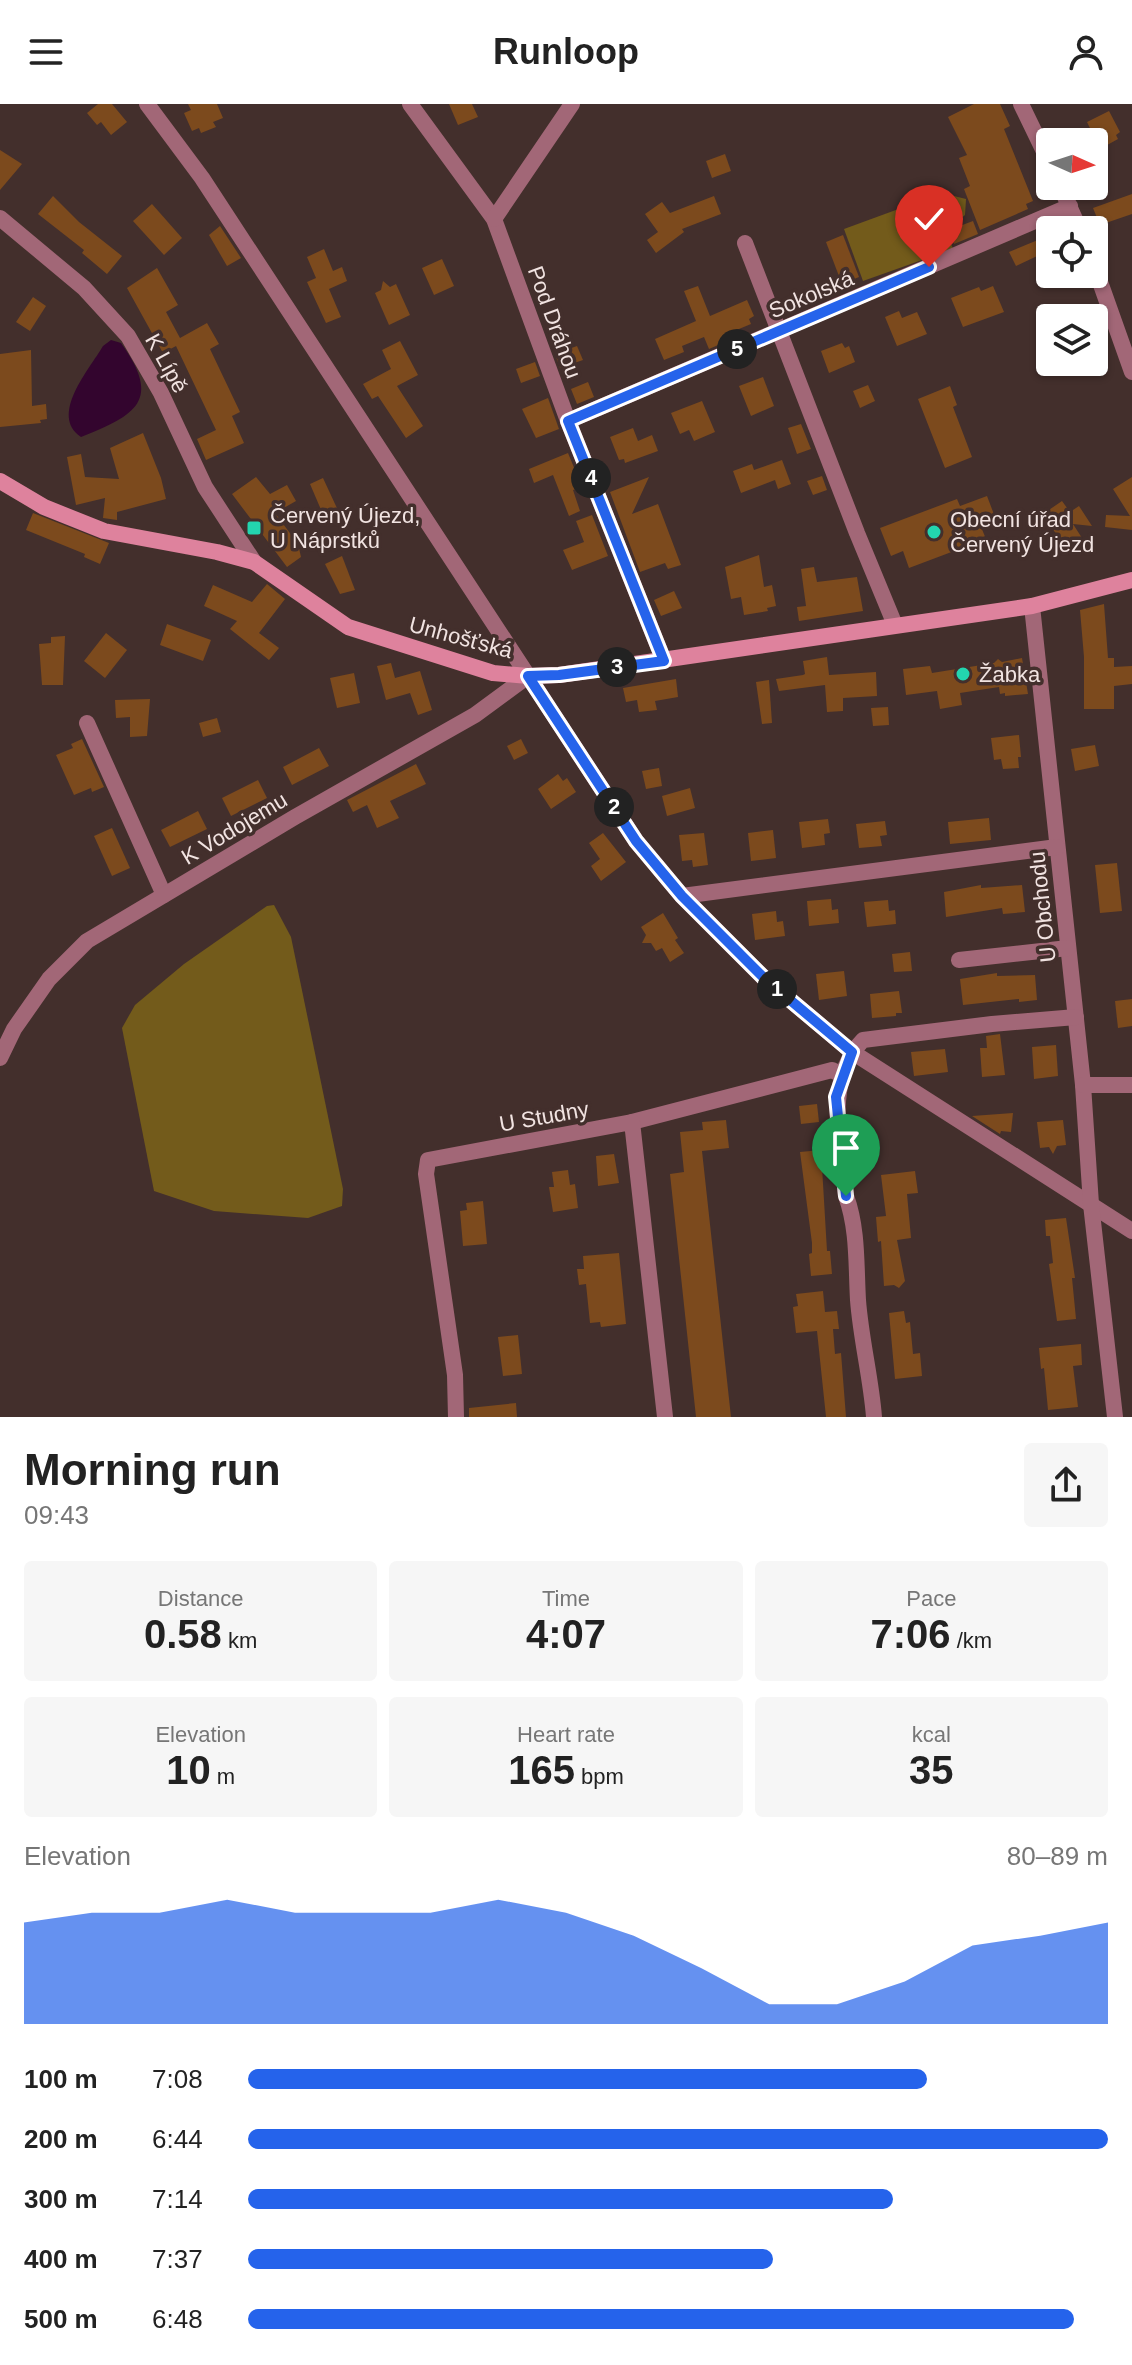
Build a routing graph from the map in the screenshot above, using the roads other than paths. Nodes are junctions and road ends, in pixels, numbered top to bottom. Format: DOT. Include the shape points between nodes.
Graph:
graph roads {
  1 [pos="147,104"];
  2 [pos="410,104"];
  3 [pos="572,104"];
  4 [pos="1021,104"];
  5 [pos="1036,135"];
  6 [pos="1067,200"];
  7 [pos="1070,206"];
  8 [pos="1074,216"];
  9 [pos="0,218"];
  10 [pos="494,219"];
  11 [pos="745,243"];
  12 [pos="1102,288"];
  13 [pos="779,331"];
  14 [pos="1132,372"];
  15 [pos="568,421"];
  16 [pos="0,481"];
  17 [pos="254,562"];
  18 [pos="1132,580"];
  19 [pos="1032,606"];
  20 [pos="895,625"];
  21 [pos="664,661"];
  22 [pos="528,676"];
  23 [pos="87,723"];
  24 [pos="1057,847"];
  25 [pos="164,895"];
  26 [pos="682,896"];
  27 [pos="1068,948"];
  28 [pos="959,960"];
  29 [pos="1076,1017"];
  30 [pos="852,1052"];
  31 [pos="0,1058"];
  32 [pos="842,1075"];
  33 [pos="1083,1085"];
  34 [pos="1132,1085"];
  35 [pos="632,1122"];
  36 [pos="1091,1204"];
  37 [pos="1132,1231"];
  38 [pos="456,1417"];
  39 [pos="665,1417"];
  40 [pos="874,1417"];
  41 [pos="1115,1417"];
  1 -- 22 [label="street" via="202,178"];
  2 -- 10 [label="street, Pod Dráhou"];
  3 -- 10 [label="street"];
  4 -- 5 [label="street"];
  6 -- 7 [label="street"];
  7 -- 8 [label="street"];
  7 -- 13 [label="street, Sokolská"];
  9 -- 17 [label="street, K Lípě" via="84,288 128,336 205,487"];
  10 -- 15 [label="street, Pod Dráhou"];
  11 -- 13 [label="street"];
  12 -- 14 [label="street"];
  13 -- 15 [label="street, Sokolská"];
  13 -- 20 [label="street"];
  15 -- 21 [label="street, Pod Dráhou"];
  16 -- 17 [label="main road, Unhošťská" via="44,507 104,531"];
  17 -- 22 [label="main road, Unhošťská" via="348,627 479,670"];
  18 -- 19 [label="main road, Unhošťská"];
  19 -- 20 [label="main road, Unhošťská"];
  19 -- 24 [label="street, U Obchodu"];
  20 -- 21 [label="main road, Unhošťská"];
  21 -- 22 [label="main road, Unhošťská"];
  22 -- 25 [label="street, K Vodojemu" via="475,715"];
  22 -- 26 [label="street" via="636,841"];
  23 -- 25 [label="street"];
  24 -- 26 [label="street"];
  24 -- 27 [label="street, U Obchodu"];
  25 -- 31 [label="street, K Vodojemu" via="87,941 49,979"];
  26 -- 30 [label="street" via="764,978"];
  27 -- 28 [label="street"];
  27 -- 29 [label="street, U Obchodu"];
  29 -- 30 [label="street" via="863,1040"];
  29 -- 33 [label="street, U Obchodu"];
  30 -- 32 [label="street"];
  30 -- 36 [label="street"];
  32 -- 35 [label="street" via="832,1070"];
  32 -- 40 [label="street" via="836,1097"];
  33 -- 34 [label="street"];
  33 -- 36 [label="street, U Obchodu"];
  35 -- 38 [label="street, U Studny" via="428,1160"];
  35 -- 39 [label="street"];
  36 -- 37 [label="street"];
  36 -- 41 [label="street, U Obchodu"];
}
